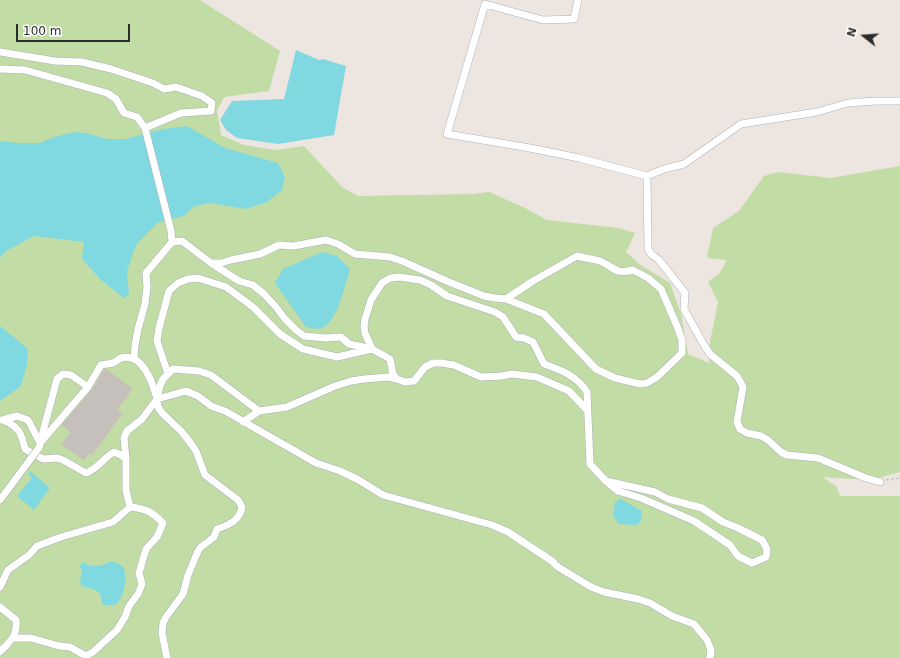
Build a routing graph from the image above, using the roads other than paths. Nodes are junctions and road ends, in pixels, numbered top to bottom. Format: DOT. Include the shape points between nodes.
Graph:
graph roads {
  1 [pos="578,0"];
  2 [pos="0,52"];
  3 [pos="0,69"];
  4 [pos="900,101"];
  5 [pos="145,128"];
  6 [pos="647,176"];
  7 [pos="172,242"];
  8 [pos="212,263"];
  9 [pos="506,299"];
  10 [pos="372,349"];
  11 [pos="134,359"];
  12 [pos="168,374"];
  13 [pos="397,379"];
  14 [pos="89,386"];
  15 [pos="157,399"];
  16 [pos="587,410"];
  17 [pos="259,411"];
  18 [pos="1,420"];
  19 [pos="243,422"];
  20 [pos="39,446"];
  21 [pos="126,459"];
  22 [pos="606,481"];
  23 [pos="880,482"];
  24 [pos="0,500"];
  25 [pos="130,508"];
  26 [pos="0,587"];
  27 [pos="0,607"];
  28 [pos="14,638"];
  29 [pos="0,652"];
  30 [pos="167,658"];
  31 [pos="710,658"];
  1 -- 6 [label="street" via="574,19 560,20 543,20 485,4 447,134 579,158"];
  2 -- 5 [label="street" via="55,61 82,62 154,83 164,89 176,87 202,96 212,103 211,110 181,113"];
  3 -- 5 [label="street" via="25,70 106,93 116,100 124,113 137,117"];
  4 -- 6 [label="street" via="848,103 817,112 741,124 684,164"];
  5 -- 7 [label="street"];
  6 -- 23 [label="street" via="648,249 685,293 684,309 707,350 740,379 743,387 737,422 740,429 761,436 787,455 818,458"];
  7 -- 8 [label="street" via="182,241"];
  7 -- 11 [label="street" via="146,273 145,304"];
  8 -- 9 [label="street" via="260,254 279,245 293,246 326,240 355,254 390,257 484,296"];
  8 -- 10 [label="street" via="239,281 259,289 304,336 341,336 349,344"];
  9 -- 9 [label="street" via="577,256 601,262 623,273 633,270 661,289 682,340 682,353 647,383 640,384 615,378 596,369 544,314"];
  10 -- 12 [label="street" via="337,357 303,349 280,334 253,306 226,287 198,278 188,279 178,282 169,290 159,328 157,342"];
  10 -- 13 [label="street" via="390,359 393,374"];
  10 -- 16 [label="street" via="365,333 365,319 371,300 382,283 390,278 399,277 420,280 447,296 483,307 503,317 516,337 533,342 544,364 566,373 582,384 587,392"];
  11 -- 14 [label="street" via="122,358 101,365"];
  11 -- 15 [label="street" via="151,378"];
  12 -- 15 [label="street" via="163,379"];
  12 -- 17 [label="street" via="173,369 199,371 211,375"];
  13 -- 16 [label="street" via="405,382 414,381 425,367 441,362 482,377 512,374 537,377 569,391"];
  13 -- 17 [label="street" via="351,381 287,407"];
  14 -- 20 [label="street"];
  14 -- 20 [label="street" via="63,374 58,379"];
  15 -- 19 [label="street" via="186,391"];
  15 -- 21 [label="street" via="142,419 127,431 124,438"];
  15 -- 30 [label="street" via="162,414 182,430 196,451 205,475 238,500 242,507 238,518 217,529 214,537 198,551 183,594 163,623 162,633"];
  16 -- 22 [label="street" via="590,464"];
  17 -- 19 [label="street"];
  18 -- 20 [label="street" via="17,416 28,420"];
  18 -- 21 [label="street" via="16,426 25,449 43,459 63,460 86,474 114,452"];
  19 -- 31 [label="street" via="316,463 357,479 383,495 492,525 591,587 650,603 672,616 694,624 707,640 711,650"];
  20 -- 24 [label="street, bridge"];
  21 -- 25 [label="street" via="126,490"];
  22 -- 22 [label="street" via="656,492 668,499 702,508 762,540 767,549 766,557 752,563 746,561 738,556 730,545 694,521 618,491"];
  25 -- 26 [label="street" via="113,522 37,546 8,570"];
  25 -- 28 [label="street" via="146,509 163,523 146,549 139,573 142,584 117,630 86,656 70,648 31,638"];
  27 -- 28 [label="street" via="16,620"];
  28 -- 29 [label="street"];
}
